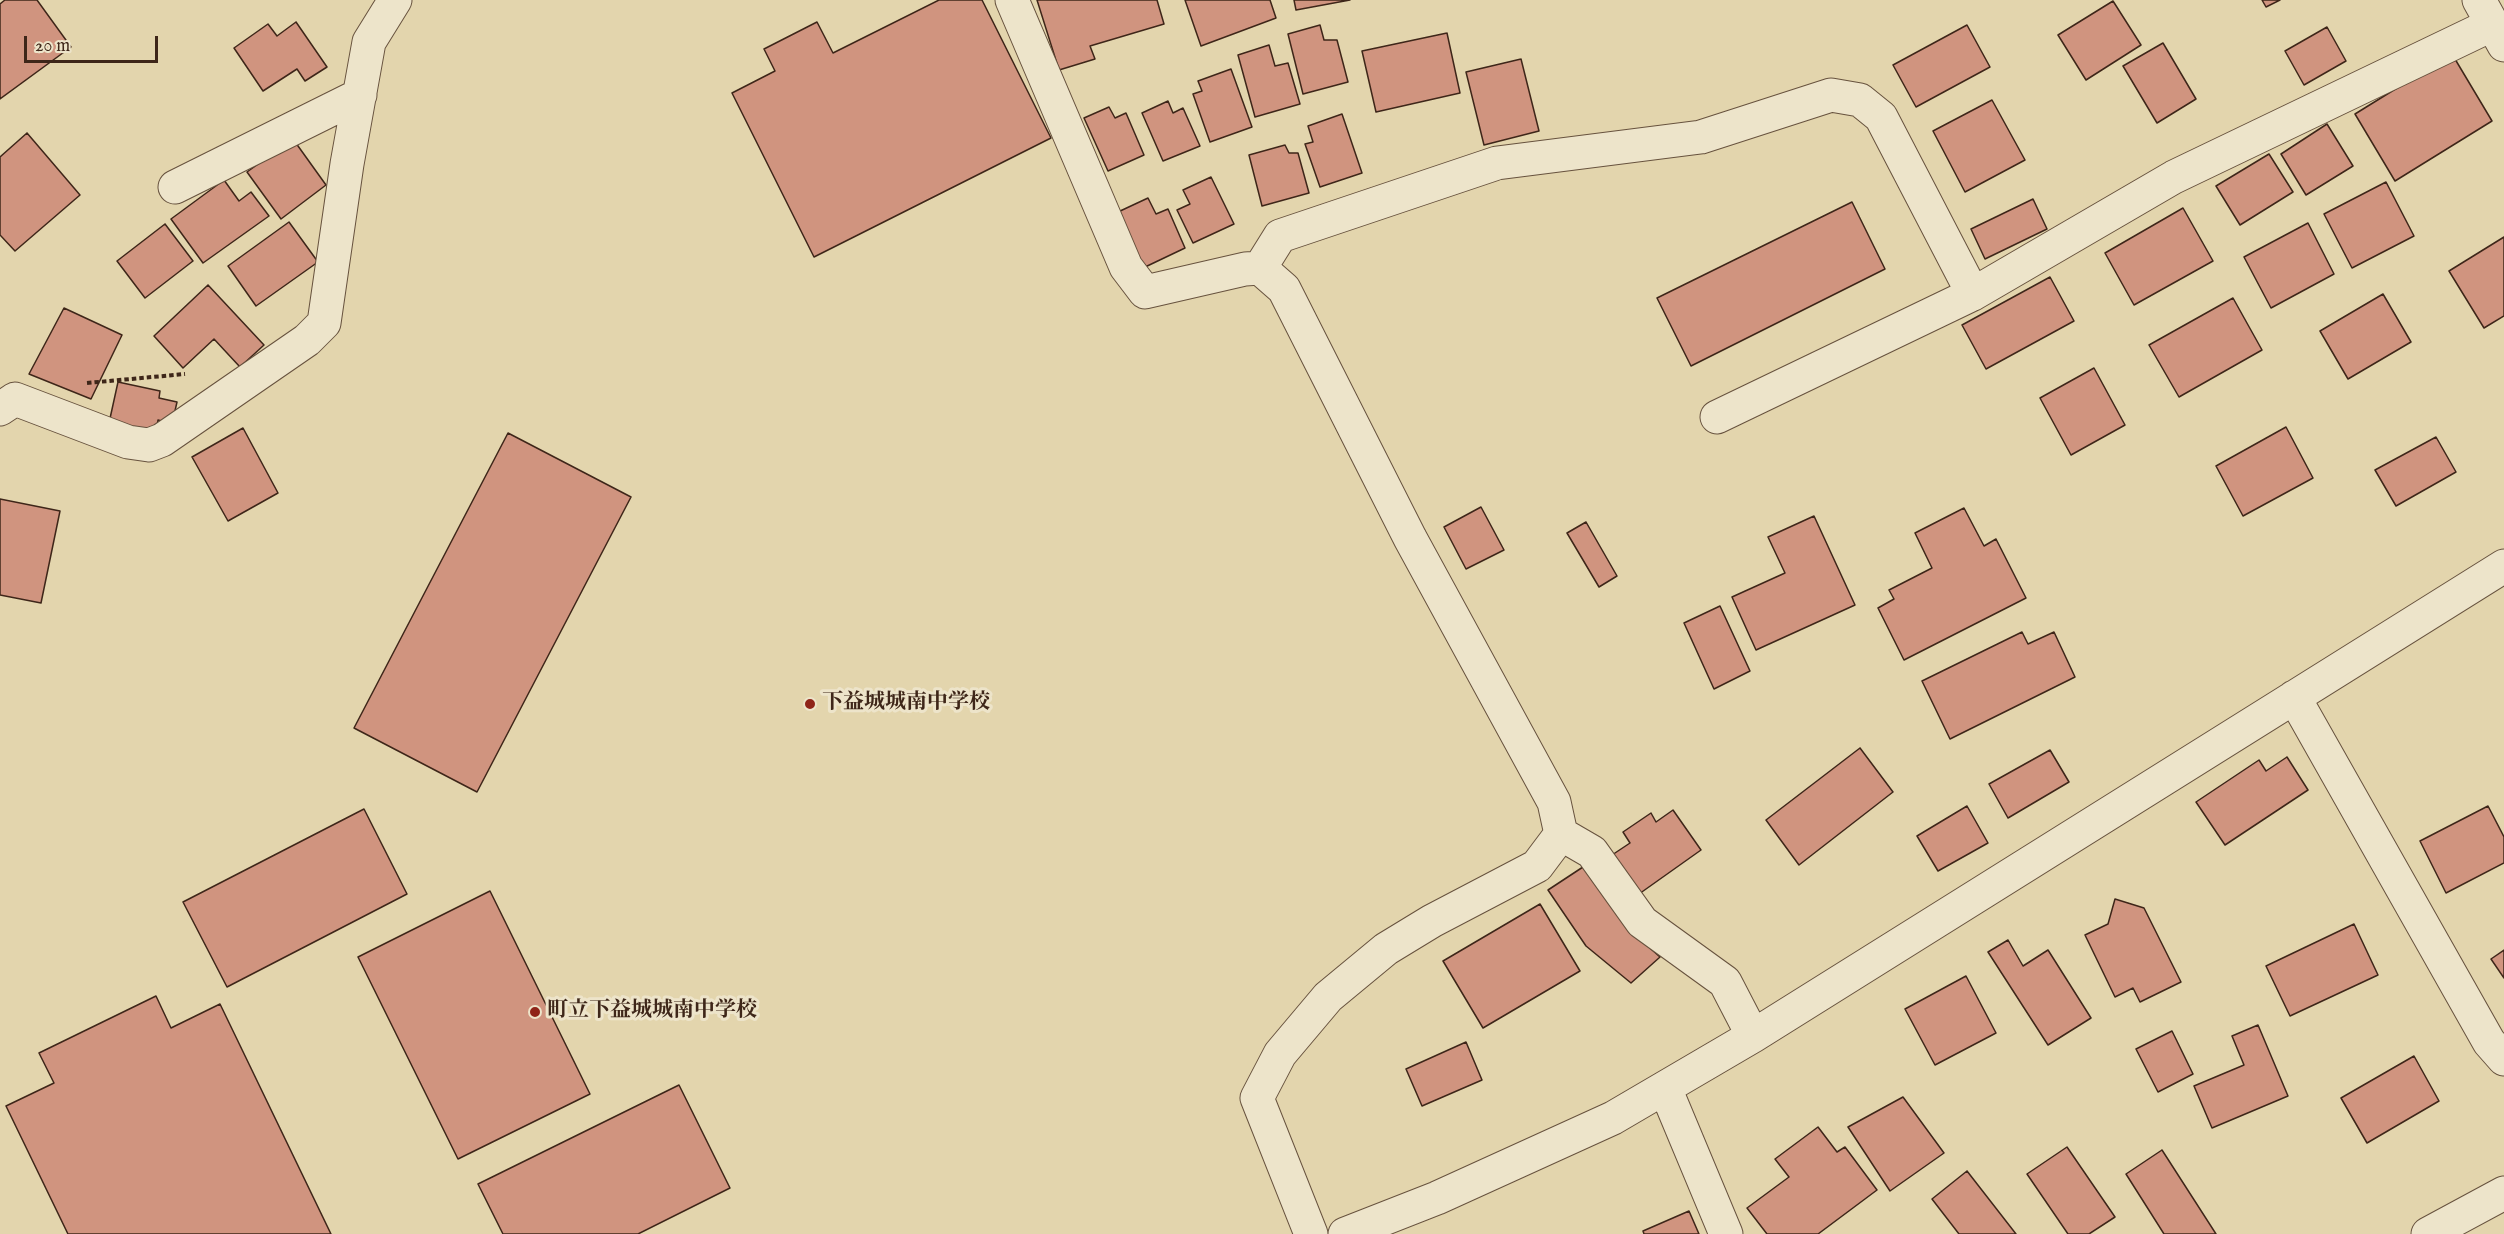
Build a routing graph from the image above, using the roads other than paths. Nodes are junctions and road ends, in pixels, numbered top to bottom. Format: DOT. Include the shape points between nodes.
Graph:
graph roads {
  1 [pos="395,0"];
  2 [pos="1012,0"];
  3 [pos="2491,23"];
  4 [pos="360,95"];
  5 [pos="175,187"];
  6 [pos="1260,268"];
  7 [pos="1973,294"];
  8 [pos="0,409"];
  9 [pos="1717,417"];
  10 [pos="2504,566"];
  11 [pos="2294,697"];
  12 [pos="1562,834"];
  13 [pos="1754,1036"];
  14 [pos="2504,1059"];
  15 [pos="1665,1088"];
  16 [pos="2504,1193"];
  17 [pos="2445,1230"];
  18 [pos="1311,1234"];
  19 [pos="1345,1234"];
  20 [pos="1726,1234"];
  1 -- 4 [label="street" via="369,42"];
  2 -- 6 [label="street" via="1126,267 1145,292"];
  3 -- 7 [label="street" via="2174,177"];
  4 -- 5 [label="street"];
  4 -- 8 [label="street" via="324,323 307,340 162,440 149,445 128,442 15,399"];
  6 -- 7 [label="street" via="1280,236 1497,163 1701,137 1831,95 1860,100 1881,117"];
  6 -- 12 [label="street" via="1284,289 1410,538 1554,802"];
  7 -- 9 [label="street"];
  10 -- 11 [label="street"];
  11 -- 13 [label="street"];
  11 -- 14 [label="street" via="2484,1032"];
  12 -- 13 [label="street" via="1593,852 1642,922 1725,982"];
  12 -- 18 [label="street" via="1537,866 1386,949 1328,997 1280,1054 1257,1098"];
  13 -- 15 [label="street"];
  15 -- 19 [label="street" via="1603,1123 1437,1198"];
  15 -- 20 [label="street"];
  16 -- 17 [label="street"];
}
